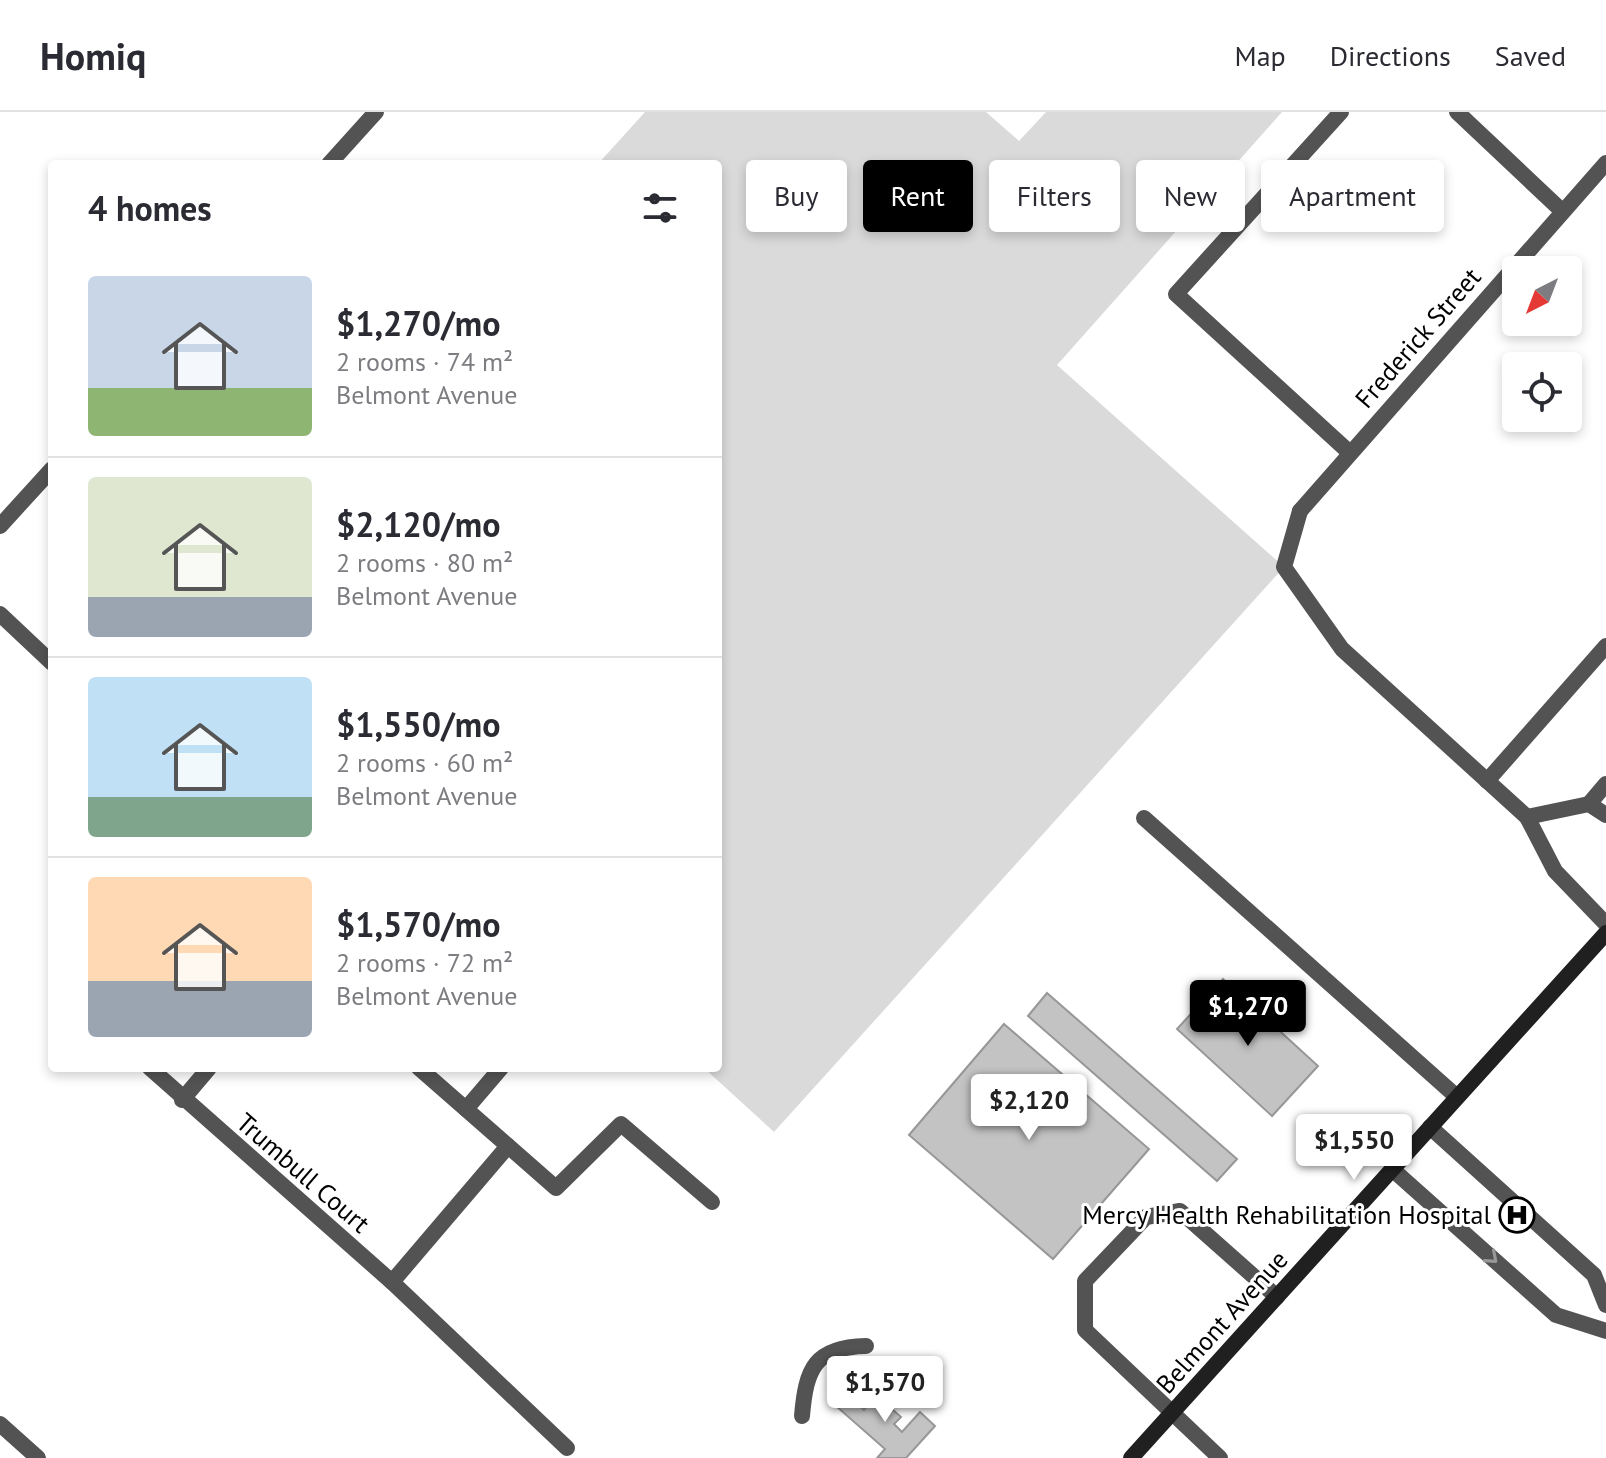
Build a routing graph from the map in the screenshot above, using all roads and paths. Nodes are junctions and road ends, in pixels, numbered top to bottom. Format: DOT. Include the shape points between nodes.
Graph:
graph roads {
  1 [pos="376,112"];
  2 [pos="1341,112"];
  3 [pos="1457,112"];
  4 [pos="333,160"];
  5 [pos="1606,163"];
  6 [pos="1562,211"];
  7 [pos="1350,453"];
  8 [pos="48,473"];
  9 [pos="0,526"];
  10 [pos="0,614"];
  11 [pos="1606,646"];
  12 [pos="48,659"];
  13 [pos="1487,781"];
  14 [pos="1606,784"];
  15 [pos="1589,804"];
  16 [pos="1606,815"];
  17 [pos="1527,817"];
  18 [pos="1144,818"];
  19 [pos="1606,924"];
  20 [pos="1606,933"];
  21 [pos="154,1072"];
  22 [pos="206,1072"];
  23 [pos="424,1072"];
  24 [pos="498,1072"];
  25 [pos="1457,1097"];
  26 [pos="182,1100"];
  27 [pos="466,1109"];
  28 [pos="1430,1127"];
  29 [pos="508,1146"];
  30 [pos="1392,1169"];
  31 [pos="712,1202"];
  32 [pos="392,1282"];
  33 [pos="1277,1297"];
  34 [pos="1606,1305"];
  35 [pos="1606,1331"];
  36 [pos="866,1346"];
  37 [pos="1171,1414"];
  38 [pos="802,1416"];
  39 [pos="0,1424"];
  40 [pos="567,1448"];
  41 [pos="38,1458"];
  42 [pos="1131,1458"];
  43 [pos="1220,1458"];
  1 -- 4 [label="street"];
  2 -- 7 [label="street" via="1176,294"];
  3 -- 6 [label="street"];
  5 -- 6 [label="street, Frederick Street"];
  6 -- 7 [label="street, Frederick Street"];
  7 -- 13 [label="street, Frederick Street" via="1300,511 1284,567 1342,649"];
  8 -- 9 [label="street"];
  10 -- 12 [label="street"];
  11 -- 13 [label="street"];
  13 -- 17 [label="street"];
  14 -- 15 [label="street"];
  15 -- 16 [label="street"];
  15 -- 17 [label="street"];
  17 -- 19 [label="street" via="1555,871"];
  18 -- 25 [label="street"];
  20 -- 25 [label="main road, Belmont Avenue"];
  21 -- 26 [label="street, Trumbull Court"];
  22 -- 26 [label="street"];
  23 -- 27 [label="street"];
  24 -- 27 [label="street"];
  25 -- 28 [label="main road, Belmont Avenue"];
  26 -- 32 [label="street, Trumbull Court"];
  27 -- 29 [label="street"];
  28 -- 30 [label="main road, Belmont Avenue"];
  28 -- 34 [label="street" via="1594,1275"];
  29 -- 31 [label="street" via="556,1188 621,1124"];
  29 -- 32 [label="street"];
  30 -- 33 [label="main road, Belmont Avenue"];
  30 -- 35 [label="street, one-way" via="1556,1315"];
  32 -- 40 [label="street, Trumbull Court"];
  33 -- 37 [label="main road, Belmont Avenue"];
  33 -- 37 [label="street" via="1180,1211 1146,1217 1085,1281 1085,1330"];
  36 -- 38 [label="street" via="838,1347 824,1354 805,1385"];
  37 -- 42 [label="main road, Belmont Avenue"];
  37 -- 43 [label="street"];
  39 -- 41 [label="street"];
}
